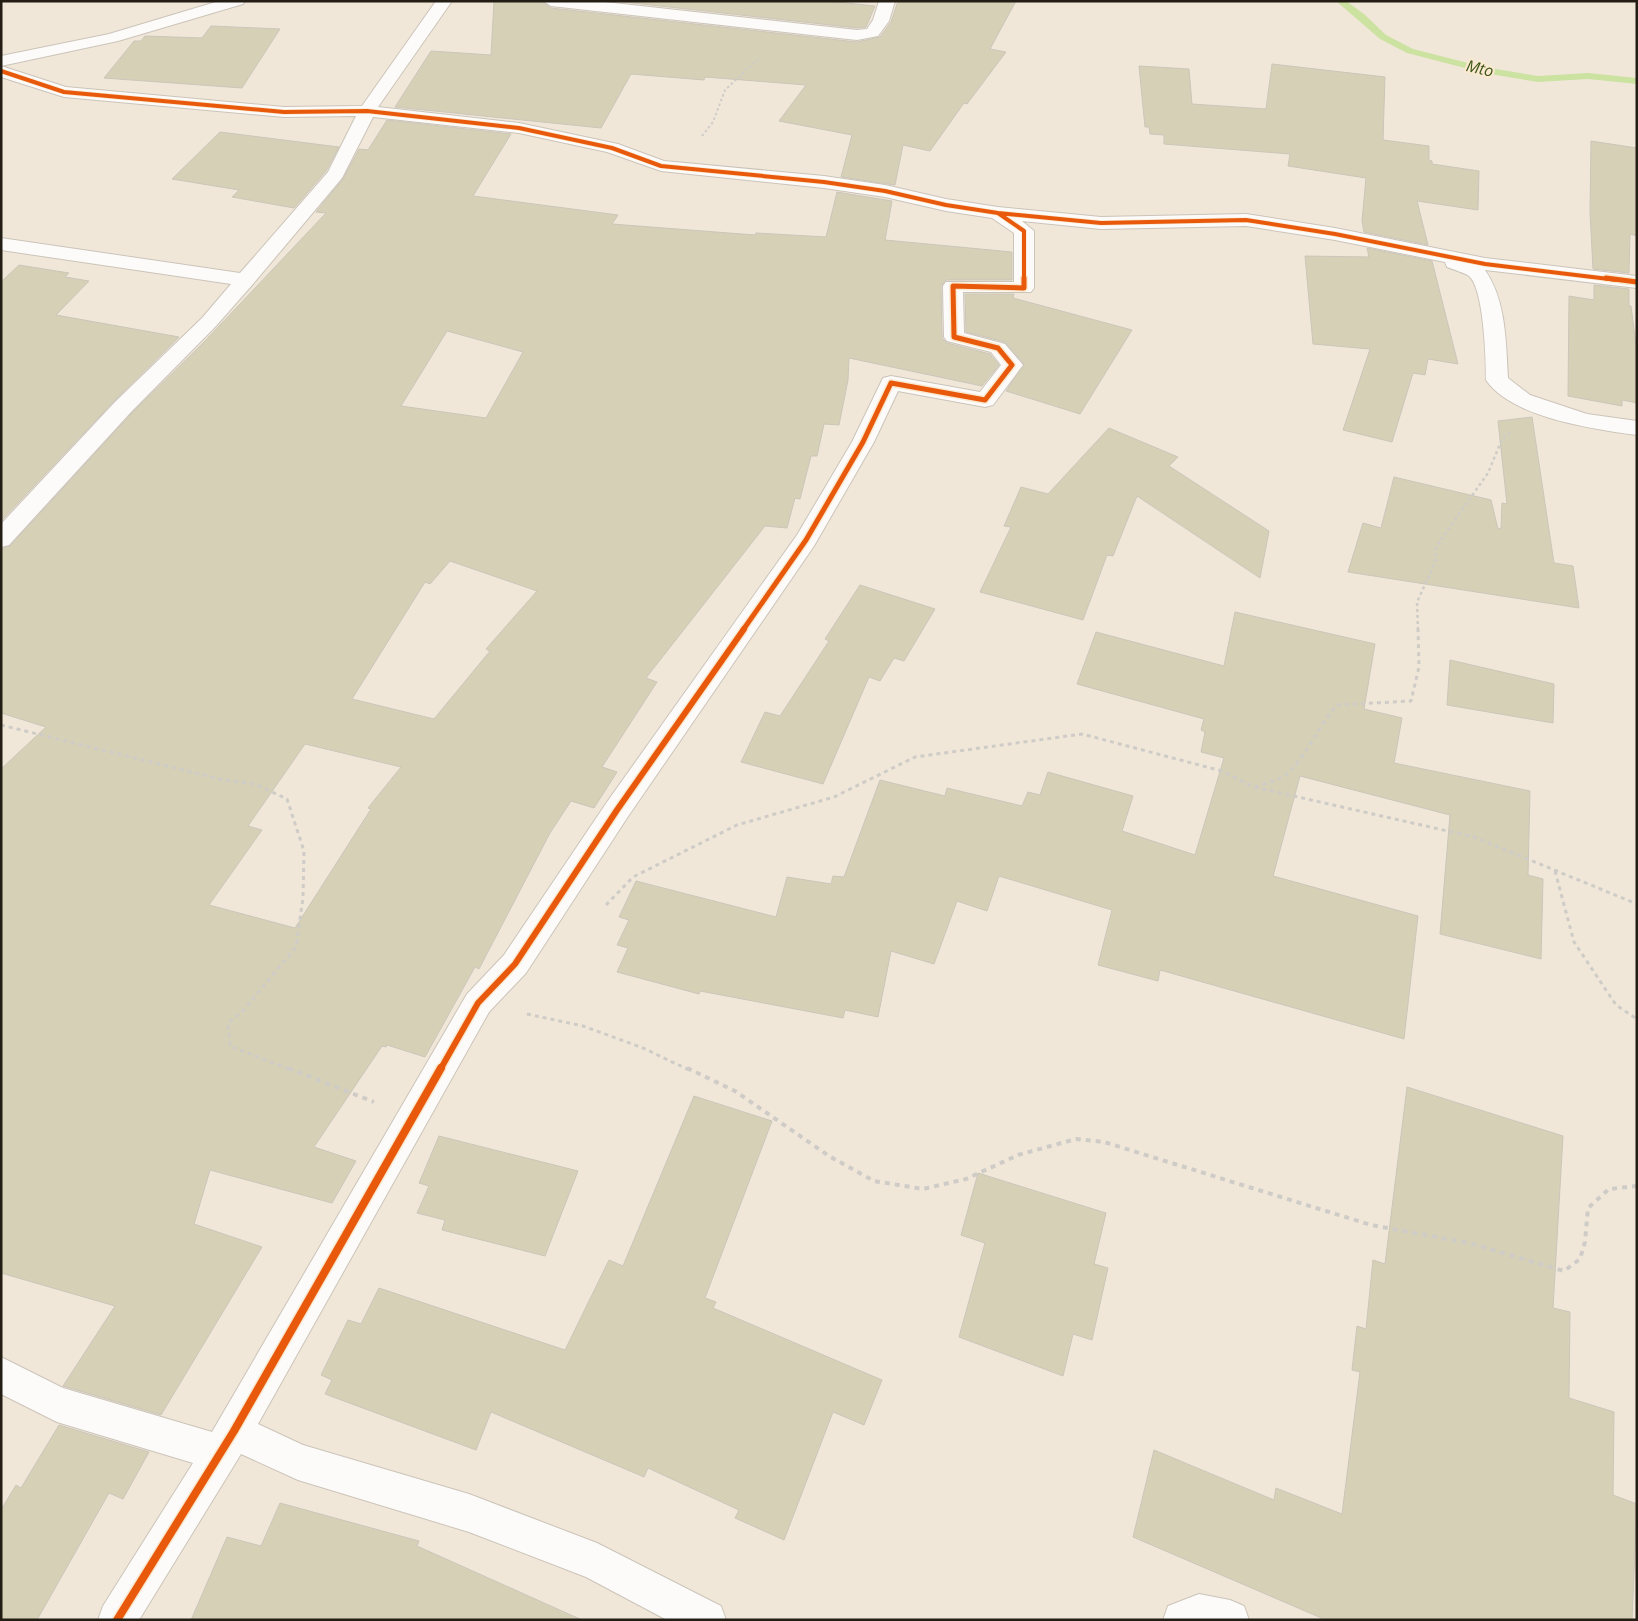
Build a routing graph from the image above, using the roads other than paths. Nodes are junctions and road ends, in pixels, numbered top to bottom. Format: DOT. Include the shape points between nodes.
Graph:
graph roads {
  1 [pos="237,1"];
  2 [pos="444,1"];
  3 [pos="551,1"];
  4 [pos="887,1"];
  5 [pos="1,61"];
  6 [pos="1,71"];
  7 [pos="368,111"];
  8 [pos="998,213"];
  9 [pos="1,244"];
  10 [pos="1437,254"];
  11 [pos="246,280"];
  12 [pos="1637,282"];
  13 [pos="1637,428"];
  14 [pos="1,539"];
  15 [pos="1,1374"];
  16 [pos="227,1442"];
  17 [pos="117,1620"];
  18 [pos="707,1620"];
  19 [pos="1182,1620"];
  20 [pos="1230,1620"];
  1 -- 5 [label="street" via="112,38"];
  2 -- 7 [label="street"];
  3 -- 4 [label="street" via="857,35 872,32 881,21"];
  6 -- 7 [label="street" via="64,92 284,112"];
  7 -- 8 [label="street" via="519,128 612,148 661,166 824,182"];
  7 -- 11 [label="street" via="336,174"];
  8 -- 10 [label="street" via="1101,223 1246,220"];
  8 -- 16 [label="street" via="1024,231 1024,288 953,286 954,337 998,348 1012,365 985,400 891,383 863,442 806,540 616,810 514,964 478,1003"];
  9 -- 11 [label="street"];
  10 -- 12 [label="street" via="1485,264"];
  10 -- 13 [label="street" via="1478,274 1489,298 1497,380 1522,400 1584,421"];
  11 -- 14 [label="street"];
  15 -- 16 [label="street" via="57,1404"];
  16 -- 17 [label="street"];
  16 -- 18 [label="street" via="469,1513 596,1562"];
  19 -- 20 [label="street" via="1199,1614"];
}
